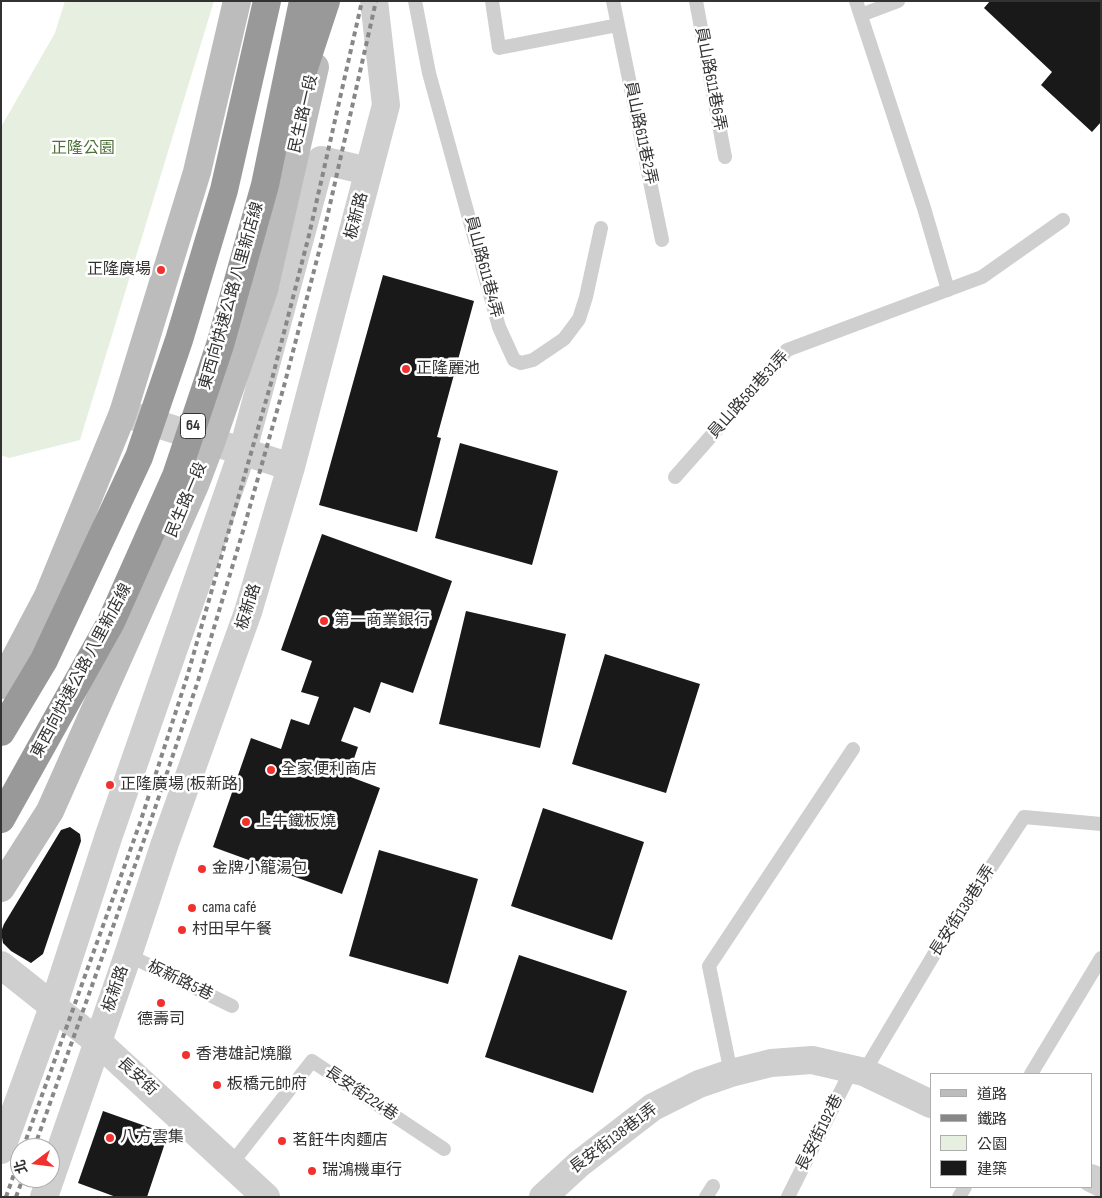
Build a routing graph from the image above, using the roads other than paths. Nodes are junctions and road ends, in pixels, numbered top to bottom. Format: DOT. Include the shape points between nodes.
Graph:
graph roads {
  1 [pos="237,1"];
  2 [pos="267,1"];
  3 [pos="303,1"];
  4 [pos="328,1"];
  5 [pos="374,1"];
  6 [pos="415,1"];
  7 [pos="492,1"];
  8 [pos="613,1"];
  9 [pos="696,1"];
  10 [pos="856,1"];
  11 [pos="898,1"];
  12 [pos="861,15"];
  13 [pos="618,25"];
  14 [pos="725,157"];
  15 [pos="368,171"];
  16 [pos="265,185"];
  17 [pos="1063,220"];
  18 [pos="601,228"];
  19 [pos="662,240"];
  20 [pos="948,290"];
  21 [pos="123,413"];
  22 [pos="212,440"];
  23 [pos="243,450"];
  24 [pos="291,467"];
  25 [pos="676,477"];
  26 [pos="1,684"];
  27 [pos="1,732"];
  28 [pos="853,748"];
  29 [pos="1,819"];
  30 [pos="1101,824"];
  31 [pos="1,888"];
  32 [pos="128,955"];
  33 [pos="1101,958"];
  34 [pos="1,965"];
  35 [pos="232,1006"];
  36 [pos="53,1007"];
  37 [pos="98,1042"];
  38 [pos="858,1070"];
  39 [pos="731,1073"];
  40 [pos="1032,1073"];
  41 [pos="930,1104"];
  42 [pos="444,1149"];
  43 [pos="1,1150"];
  44 [pos="232,1163"];
  45 [pos="44,1197"];
  46 [pos="266,1197"];
  47 [pos="543,1197"];
  48 [pos="788,1197"];
  1 -- 21 [label="main road" via="197,172"];
  2 -- 27 [label="highway, bridge" via="224,190 179,340 139,457 44,660"];
  3 -- 16 [label="highway, 東西向快速公路 八里新店線 / 64, bridge"];
  4 -- 16 [label="highway, bridge"];
  4 -- 22 [label="main road, 民生路一段" via="264,290"];
  5 -- 15 [label="street, 板新路" via="386,105"];
  6 -- 18 [label="lane, 員山路611巷4弄" via="429,73 499,327 514,360 521,363 533,360 564,339 579,319"];
  7 -- 13 [label="lane" via="499,48"];
  8 -- 13 [label="lane, 員山路611巷2弄"];
  9 -- 14 [label="lane, 員山路611巷6弄"];
  10 -- 12 [label="lane"];
  11 -- 12 [label="lane"];
  12 -- 20 [label="lane"];
  13 -- 19 [label="lane, 員山路611巷2弄"];
  15 -- 23 [label="street" via="321,160"];
  15 -- 24 [label="street, 板新路"];
  16 -- 29 [label="highway, 東西向快速公路 八里新店線 / 64, bridge" via="220,345 176,476 111,622"];
  17 -- 20 [label="lane, 員山路581巷31弄" via="982,277"];
  20 -- 25 [label="lane, 員山路581巷31弄" via="787,350"];
  21 -- 22 [label="street"];
  21 -- 26 [label="main road" via="48,596"];
  22 -- 23 [label="street"];
  22 -- 31 [label="main road, 民生路一段" via="50,811"];
  23 -- 24 [label="street"];
  23 -- 36 [label="street" via="109,835"];
  24 -- 32 [label="street, 板新路" via="248,612"];
  28 -- 39 [label="lane" via="709,966"];
  30 -- 38 [label="lane, 長安街138巷1弄" via="1024,816"];
  32 -- 35 [label="lane, 板新路5巷"];
  32 -- 37 [label="street, 板新路"];
  33 -- 40 [label="lane"];
  34 -- 36 [label="street, 長安街"];
  36 -- 37 [label="street, 長安街"];
  36 -- 43 [label="street"];
  37 -- 44 [label="street, 長安街"];
  37 -- 45 [label="street, 板新路"];
  38 -- 39 [label="street, 長安街138巷1弄" via="812,1060 771,1063"];
  38 -- 41 [label="street, 長安街138巷1弄"];
  38 -- 48 [label="lane, 長安街192巷"];
  39 -- 47 [label="street, 長安街138巷1弄" via="699,1084 653,1107 579,1164"];
  42 -- 44 [label="lane, 長安街224巷" via="312,1061"];
  44 -- 46 [label="street, 長安街"];
}
